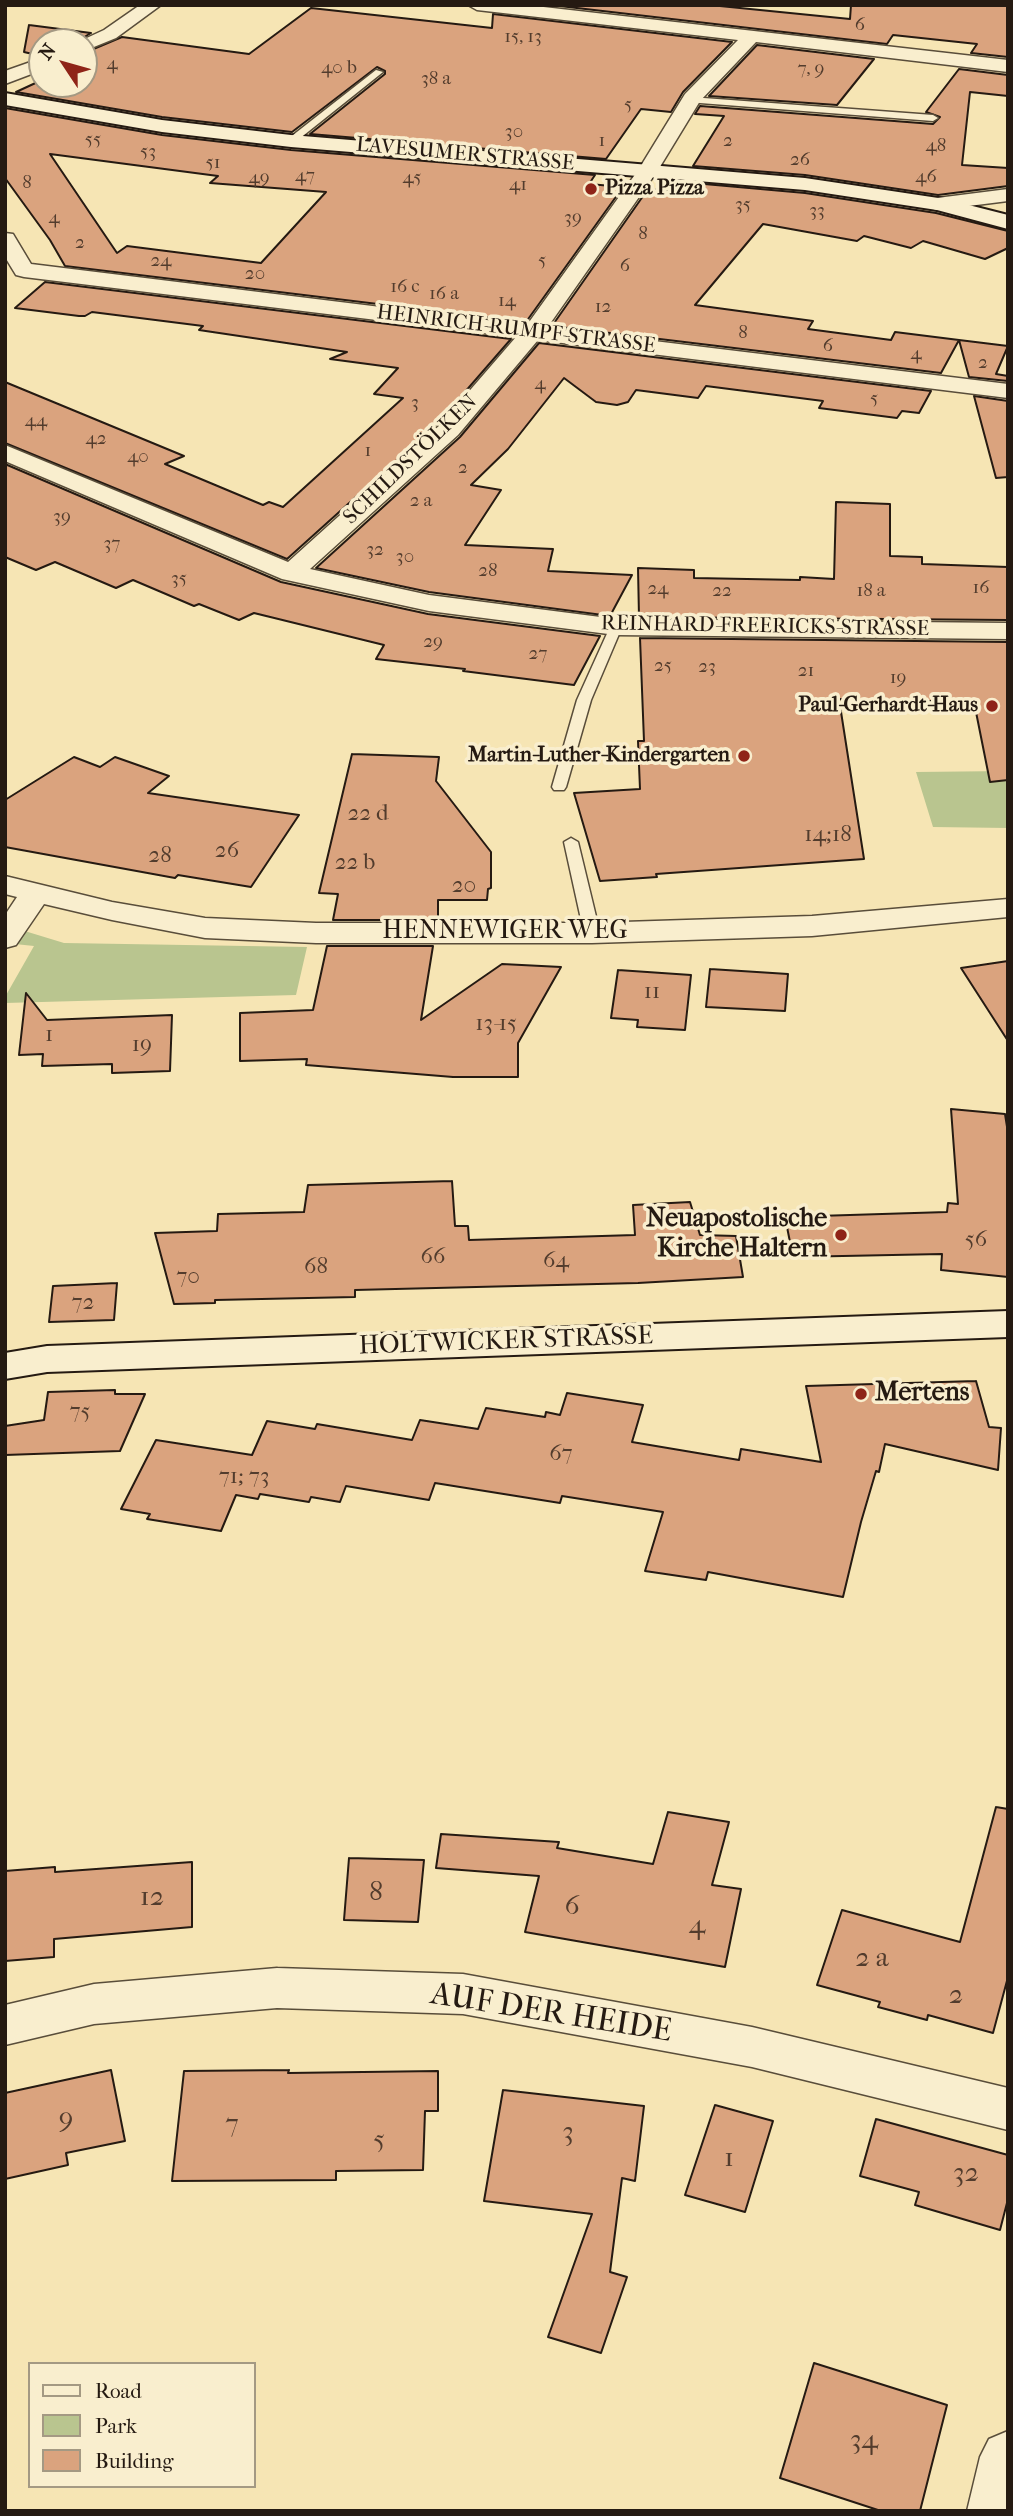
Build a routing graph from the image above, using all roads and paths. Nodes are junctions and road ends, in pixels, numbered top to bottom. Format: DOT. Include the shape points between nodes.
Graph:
graph roads {
  1 [pos="152,5"];
  2 [pos="477,5"];
  3 [pos="666,12"];
  4 [pos="651,26"];
  5 [pos="751,37"];
  6 [pos="98,40"];
  7 [pos="1006,63"];
  8 [pos="28,69"];
  9 [pos="379,72"];
  10 [pos="5,78"];
  11 [pos="5,99"];
  12 [pos="690,100"];
  13 [pos="933,118"];
  14 [pos="291,141"];
  15 [pos="648,170"];
  16 [pos="1008,195"];
  17 [pos="937,204"];
  18 [pos="1008,222"];
  19 [pos="5,239"];
  20 [pos="15,276"];
  21 [pos="533,332"];
  22 [pos="1008,391"];
  23 [pos="5,452"];
  24 [pos="291,573"];
  25 [pos="616,627"];
  26 [pos="1008,631"];
  27 [pos="559,787"];
  28 [pos="571,842"];
  29 [pos="5,885"];
  30 [pos="36,893"];
  31 [pos="1008,908"];
  32 [pos="592,933"];
  33 [pos="5,938"];
  34 [pos="1008,1324"];
  35 [pos="5,1366"];
  36 [pos="5,2025"];
  37 [pos="1008,2109"];
  38 [pos="1008,2457"];
  39 [pos="995,2511"];
  1 -- 6 [label="street"];
  2 -- 4 [label="street"];
  3 -- 4 [label="street"];
  4 -- 5 [label="street"];
  5 -- 7 [label="street"];
  5 -- 12 [label="street, SCHILDSTÖLKEN"];
  8 -- 10 [label="street"];
  9 -- 14 [label="lane"];
  11 -- 14 [label="street, LAVESUMER STRASSE" via="162,126"];
  12 -- 13 [label="lane"];
  12 -- 15 [label="street, SCHILDSTÖLKEN"];
  14 -- 15 [label="street, LAVESUMER STRASSE"];
  15 -- 17 [label="street, LAVESUMER STRASSE" via="806,184"];
  15 -- 21 [label="street, SCHILDSTÖLKEN"];
  16 -- 17 [label="street"];
  17 -- 18 [label="street, LAVESUMER STRASSE"];
  19 -- 20 [label="street"];
  20 -- 21 [label="street, HEINRICH-RUMPF-STRASSE"];
  21 -- 22 [label="street, HEINRICH-RUMPF-STRASSE"];
  21 -- 24 [label="street, SCHILDSTÖLKEN" via="449,430"];
  23 -- 24 [label="street, REINHARD-FREERICKS-STRASSE"];
  24 -- 25 [label="street, REINHARD-FREERICKS-STRASSE" via="429,603"];
  25 -- 26 [label="street, REINHARD-FREERICKS-STRASSE"];
  25 -- 27 [label="lane" via="584,700"];
  28 -- 32 [label="lane"];
  29 -- 30 [label="street, HENNEWIGER WEG"];
  30 -- 32 [label="street, HENNEWIGER WEG" via="205,928 316,933"];
  30 -- 33 [label="street"];
  31 -- 32 [label="street, HENNEWIGER WEG" via="813,926"];
  34 -- 35 [label="street, HOLTWICKER STRASSE" via="47,1359"];
  36 -- 37 [label="street, AUF DER HEIDE" via="94,2004 277,1988 463,1994 752,2047"];
  38 -- 39 [label="street"];
}
